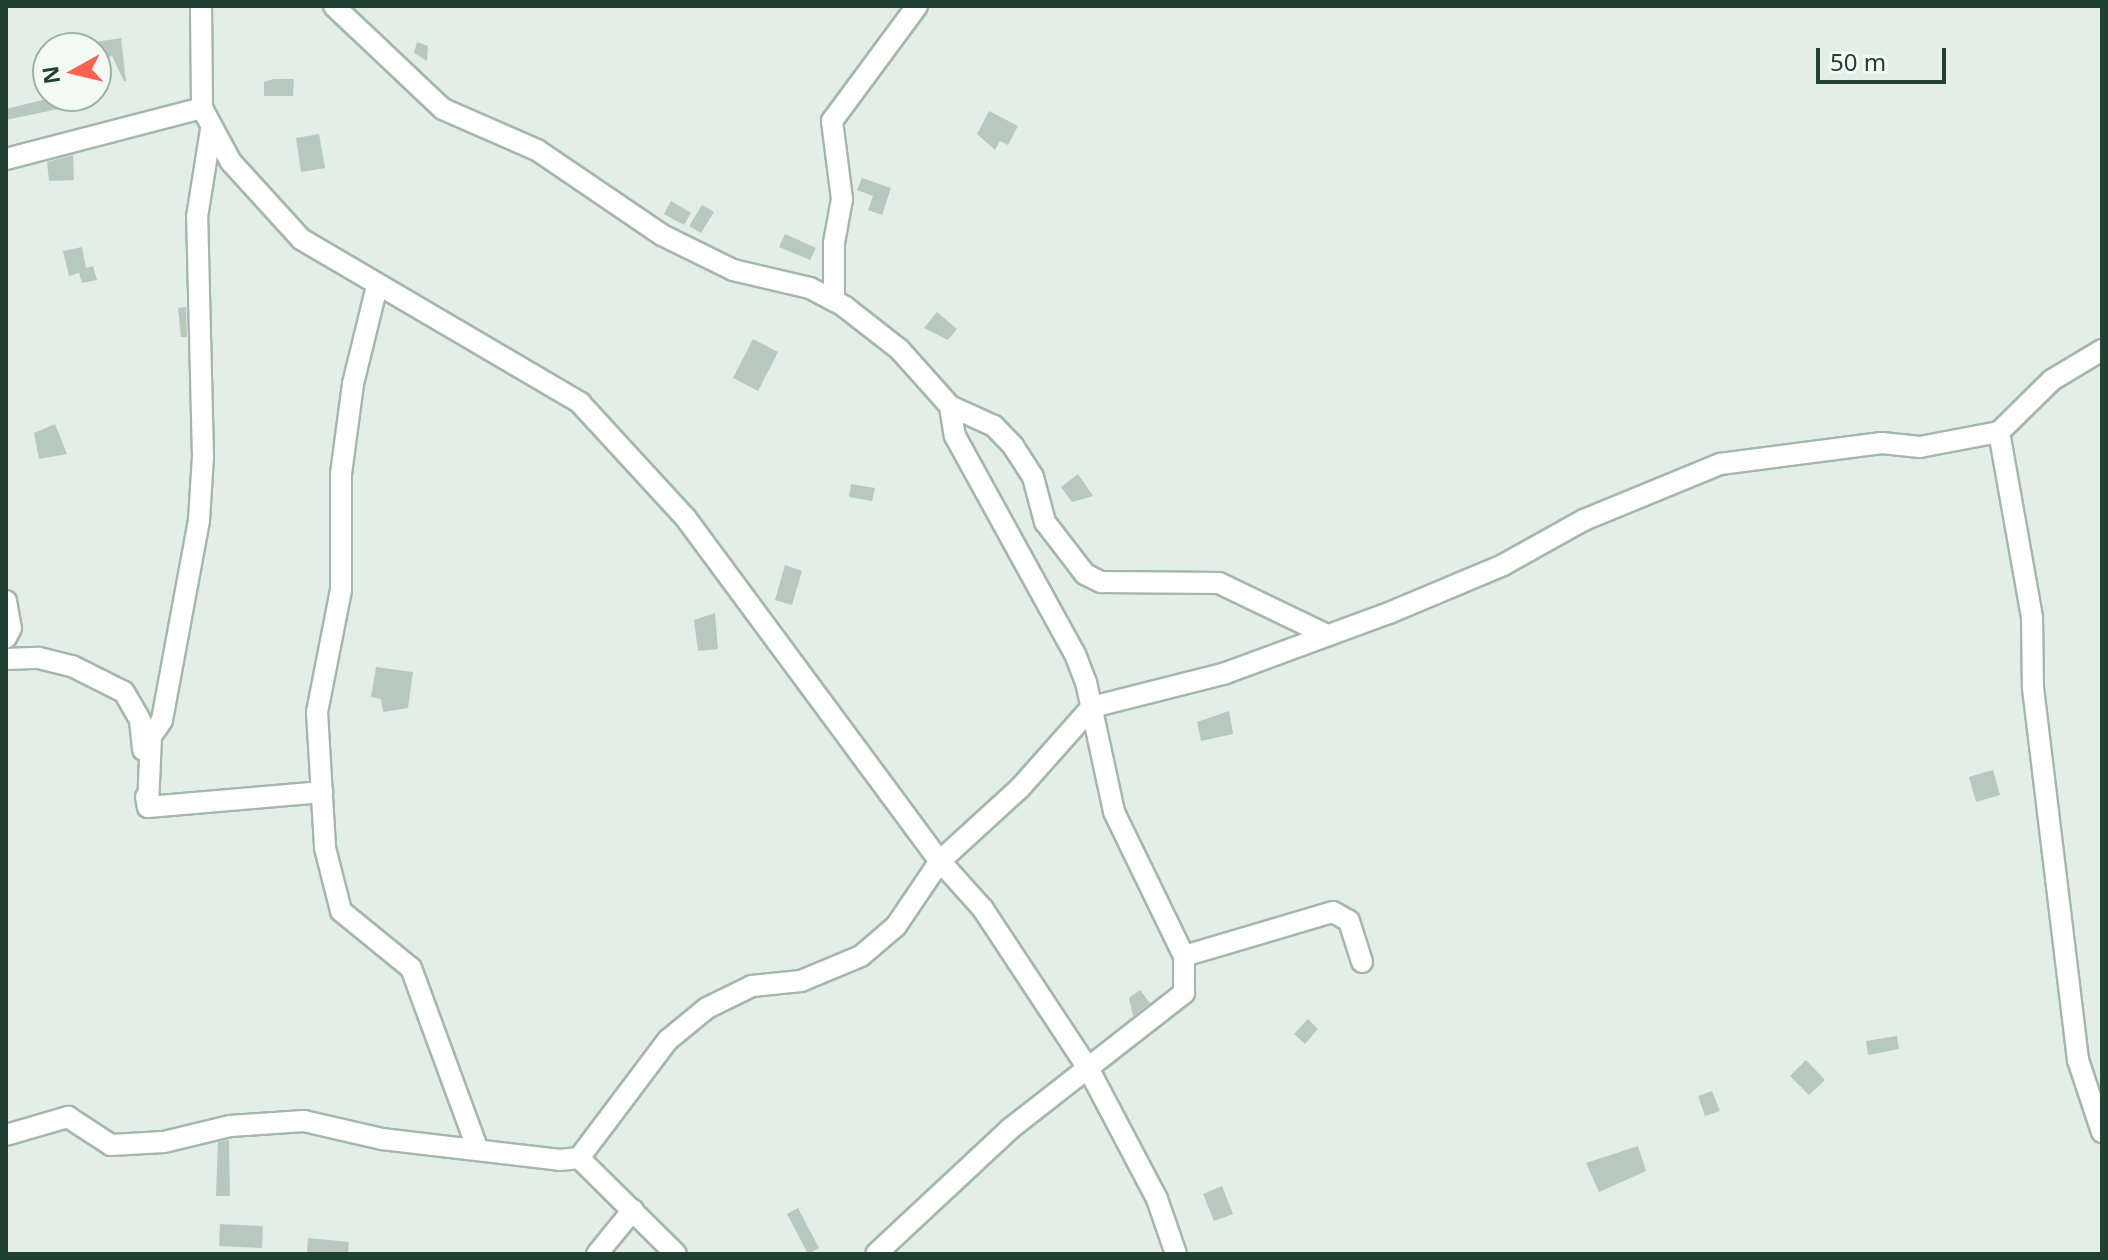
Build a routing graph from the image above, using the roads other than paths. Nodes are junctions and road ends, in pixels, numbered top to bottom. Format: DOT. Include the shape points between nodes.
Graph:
graph roads {
  1 [pos="201,6"];
  2 [pos="334,6"];
  3 [pos="917,6"];
  4 [pos="202,108"];
  5 [pos="211,130"];
  6 [pos="6,159"];
  7 [pos="377,286"];
  8 [pos="834,301"];
  9 [pos="2102,350"];
  10 [pos="950,406"];
  11 [pos="1999,432"];
  12 [pos="6,601"];
  13 [pos="1327,635"];
  14 [pos="6,638"];
  15 [pos="6,659"];
  16 [pos="1092,707"];
  17 [pos="322,792"];
  18 [pos="148,807"];
  19 [pos="940,861"];
  20 [pos="1184,956"];
  21 [pos="1362,962"];
  22 [pos="1088,1068"];
  23 [pos="2102,1132"];
  24 [pos="6,1135"];
  25 [pos="477,1147"];
  26 [pos="579,1158"];
  27 [pos="633,1210"];
  28 [pos="597,1254"];
  29 [pos="676,1254"];
  30 [pos="876,1254"];
  31 [pos="1176,1254"];
  1 -- 4 [label="street"];
  2 -- 8 [label="street" via="443,109 537,150 662,235 733,270 810,288"];
  3 -- 8 [label="street" via="832,121 842,199 834,243"];
  4 -- 5 [label="street"];
  4 -- 6 [label="street"];
  5 -- 7 [label="street" via="280,221"];
  5 -- 18 [label="street" via="197,217 203,457 199,520 172,676 162,720 151,736"];
  7 -- 17 [label="street" via="353,384 341,474 341,590 317,712"];
  7 -- 19 [label="street" via="580,403 685,517"];
  8 -- 10 [label="street" via="899,349"];
  9 -- 11 [label="street" via="2052,380"];
  10 -- 13 [label="street" via="994,426 1013,446 1033,477 1045,522 1085,574 1101,582 1219,583"];
  10 -- 16 [label="street" via="955,436 1075,654"];
  11 -- 13 [label="street" via="1920,447 1882,443 1720,464 1584,520 1503,565"];
  11 -- 23 [label="street" via="2032,618 2033,688 2078,1060"];
  12 -- 14 [label="street" via="11,628"];
  13 -- 16 [label="street" via="1192,683"];
  15 -- 18 [label="street" via="39,658 72,666 124,692 140,720"];
  16 -- 19 [label="street" via="1020,788"];
  16 -- 20 [label="street" via="1114,812"];
  17 -- 18 [label="street"];
  17 -- 25 [label="street" via="325,848 341,911 411,968"];
  19 -- 22 [label="street" via="983,909"];
  19 -- 26 [label="street" via="896,926 861,956 801,981 752,986 689,1022 661,1049"];
  20 -- 21 [label="street" via="1333,912 1349,921"];
  20 -- 22 [label="street" via="1184,993"];
  22 -- 30 [label="street" via="1010,1129"];
  22 -- 31 [label="street" via="1157,1199"];
  24 -- 25 [label="street" via="68,1117 111,1145 164,1142 230,1126 304,1121 382,1139"];
  25 -- 26 [label="street" via="560,1160"];
  26 -- 27 [label="street"];
  27 -- 28 [label="street"];
  27 -- 29 [label="street"];
}
